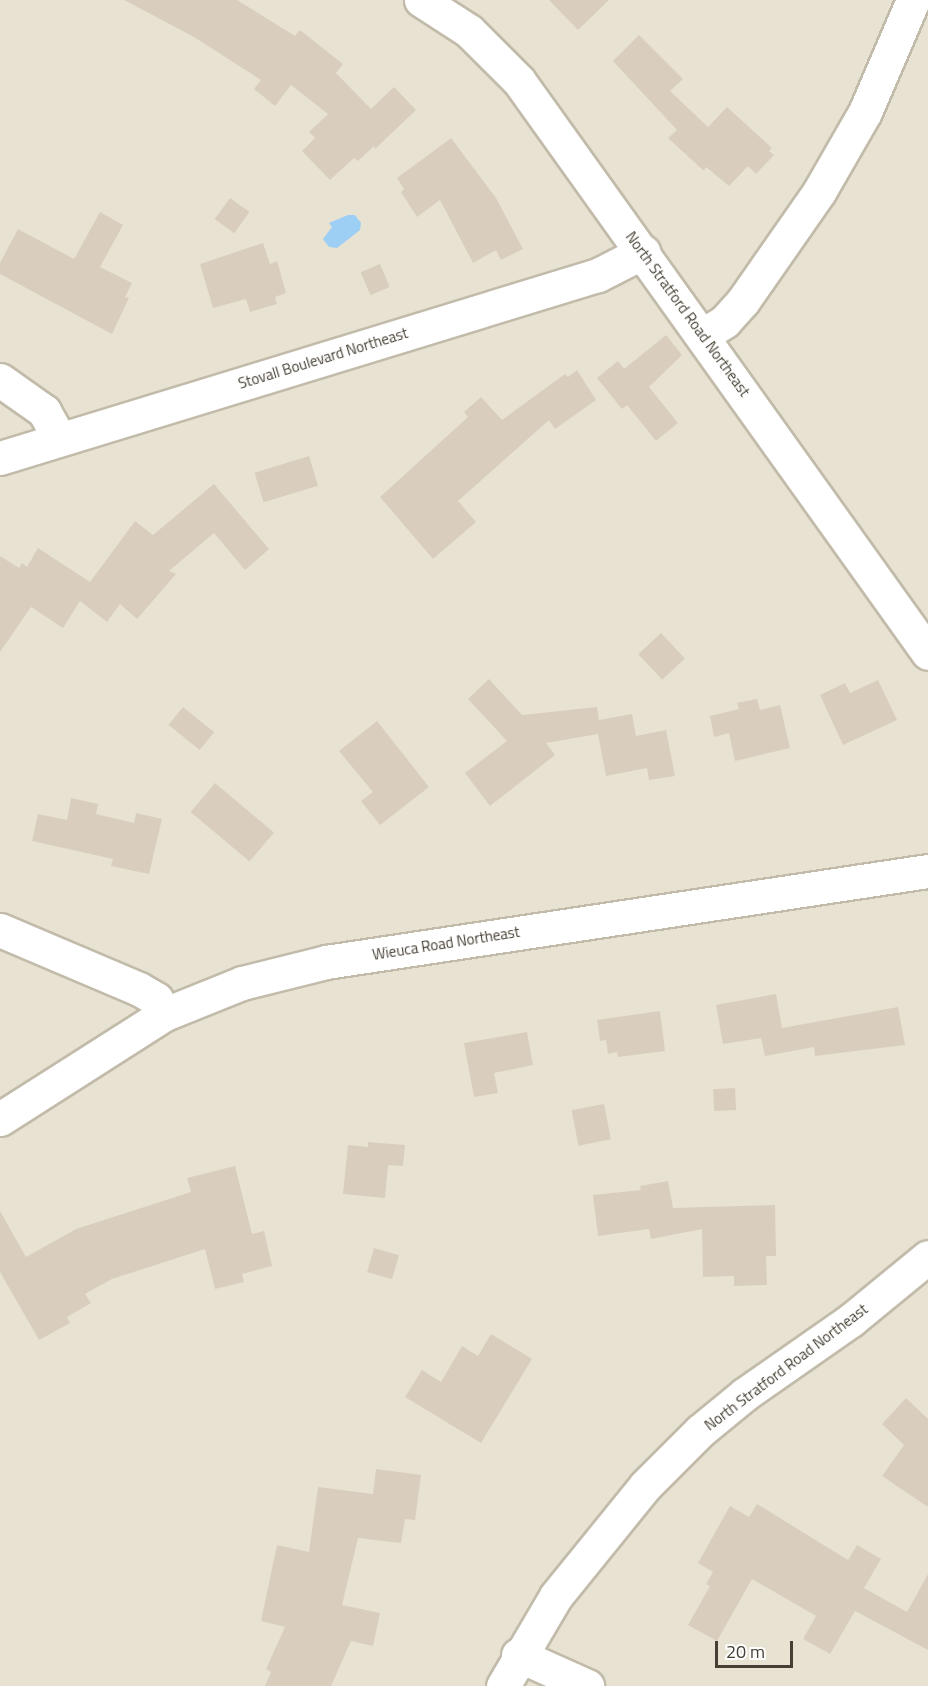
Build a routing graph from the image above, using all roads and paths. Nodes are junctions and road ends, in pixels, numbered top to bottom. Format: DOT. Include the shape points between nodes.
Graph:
graph roads {
  1 [pos="421,0"];
  2 [pos="913,0"];
  3 [pos="643,252"];
  4 [pos="703,335"];
  5 [pos="0,380"];
  6 [pos="59,438"];
  7 [pos="0,458"];
  8 [pos="928,653"];
  9 [pos="928,871"];
  10 [pos="0,930"];
  11 [pos="165,1014"];
  12 [pos="0,1119"];
  13 [pos="928,1257"];
  14 [pos="518,1655"];
  15 [pos="503,1686"];
  16 [pos="587,1686"];
  1 -- 3 [label="street, North Stratford Road Northeast" via="469,31 504,63"];
  2 -- 4 [label="street" via="865,112 819,192 743,301 725,321"];
  3 -- 4 [label="street, North Stratford Road Northeast"];
  3 -- 6 [label="street, Stovall Boulevard Northeast" via="598,275"];
  4 -- 8 [label="street, North Stratford Road Northeast"];
  5 -- 6 [label="street" via="44,411"];
  6 -- 7 [label="street, Stovall Boulevard Northeast"];
  9 -- 11 [label="street, Wieuca Road Northeast" via="326,962 242,983"];
  10 -- 11 [label="street" via="139,989 156,999"];
  11 -- 12 [label="street, Wieuca Road Northeast"];
  13 -- 14 [label="street, North Stratford Road Northeast" via="851,1320 700,1431 645,1486 556,1596"];
  14 -- 15 [label="street, North Stratford Road Northeast"];
  14 -- 16 [label="street"];
}
